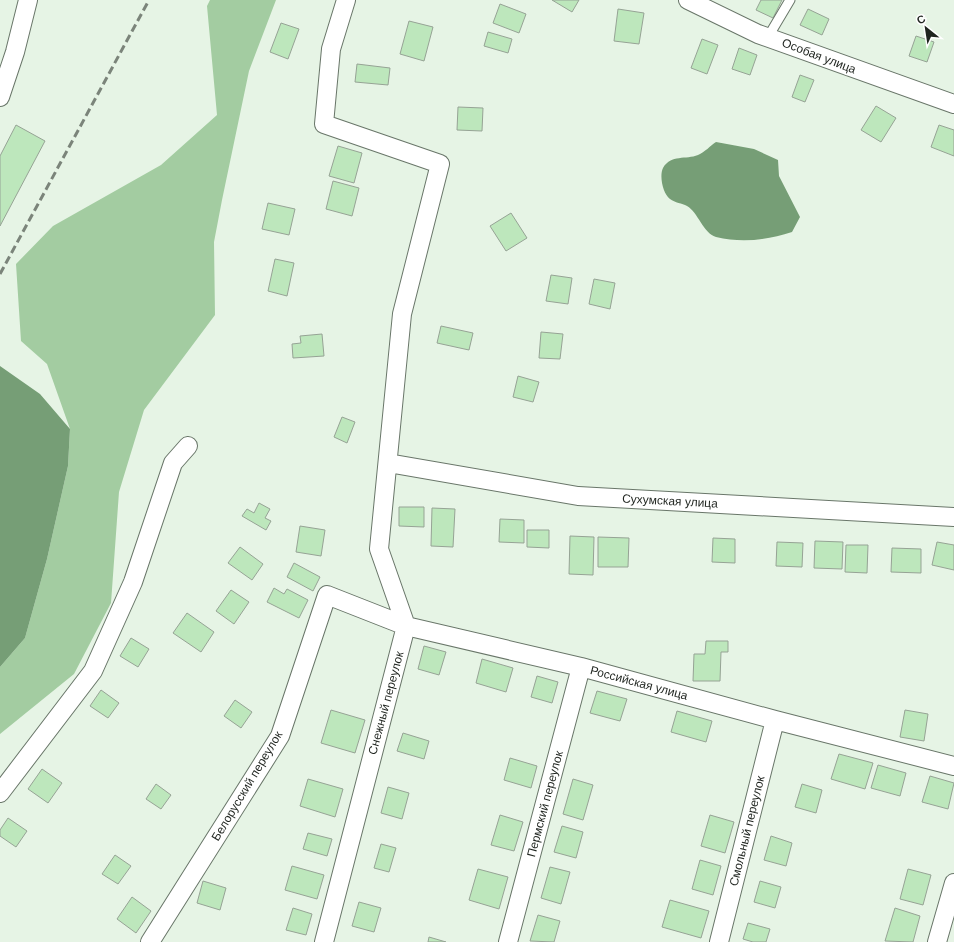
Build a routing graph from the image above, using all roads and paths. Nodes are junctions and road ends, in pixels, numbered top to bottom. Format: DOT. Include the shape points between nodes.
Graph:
graph roads {
  1 [pos="28,0"];
  2 [pos="346,0"];
  3 [pos="688,0"];
  4 [pos="790,0"];
  5 [pos="768,37"];
  6 [pos="0,97"];
  7 [pos="954,104"];
  8 [pos="188,446"];
  9 [pos="388,463"];
  10 [pos="954,517"];
  11 [pos="327,595"];
  12 [pos="406,626"];
  13 [pos="581,667"];
  14 [pos="775,720"];
  15 [pos="954,766"];
  16 [pos="0,794"];
  17 [pos="954,883"];
  18 [pos="150,942"];
  19 [pos="324,942"];
  20 [pos="508,942"];
  21 [pos="719,942"];
  22 [pos="937,942"];
  1 -- 6 [label="street"];
  2 -- 9 [label="street" via="331,49 324,124 440,164 402,314"];
  3 -- 5 [label="street, Особая улица"];
  4 -- 5 [label="lane"];
  5 -- 7 [label="street, Особая улица"];
  8 -- 16 [label="street" via="173,463 133,582 93,671"];
  9 -- 10 [label="street, Сухумская улица" via="578,496"];
  9 -- 12 [label="street" via="380,550"];
  11 -- 12 [label="street, Российская улица"];
  11 -- 18 [label="street, Белорусский переулок" via="280,736"];
  12 -- 13 [label="street, Российская улица"];
  12 -- 19 [label="street, Снежный переулок"];
  13 -- 14 [label="street, Российская улица"];
  13 -- 20 [label="street, Пермский переулок"];
  14 -- 15 [label="street, Российская улица"];
  14 -- 21 [label="street, Смольный переулок"];
  17 -- 22 [label="street"];
}
